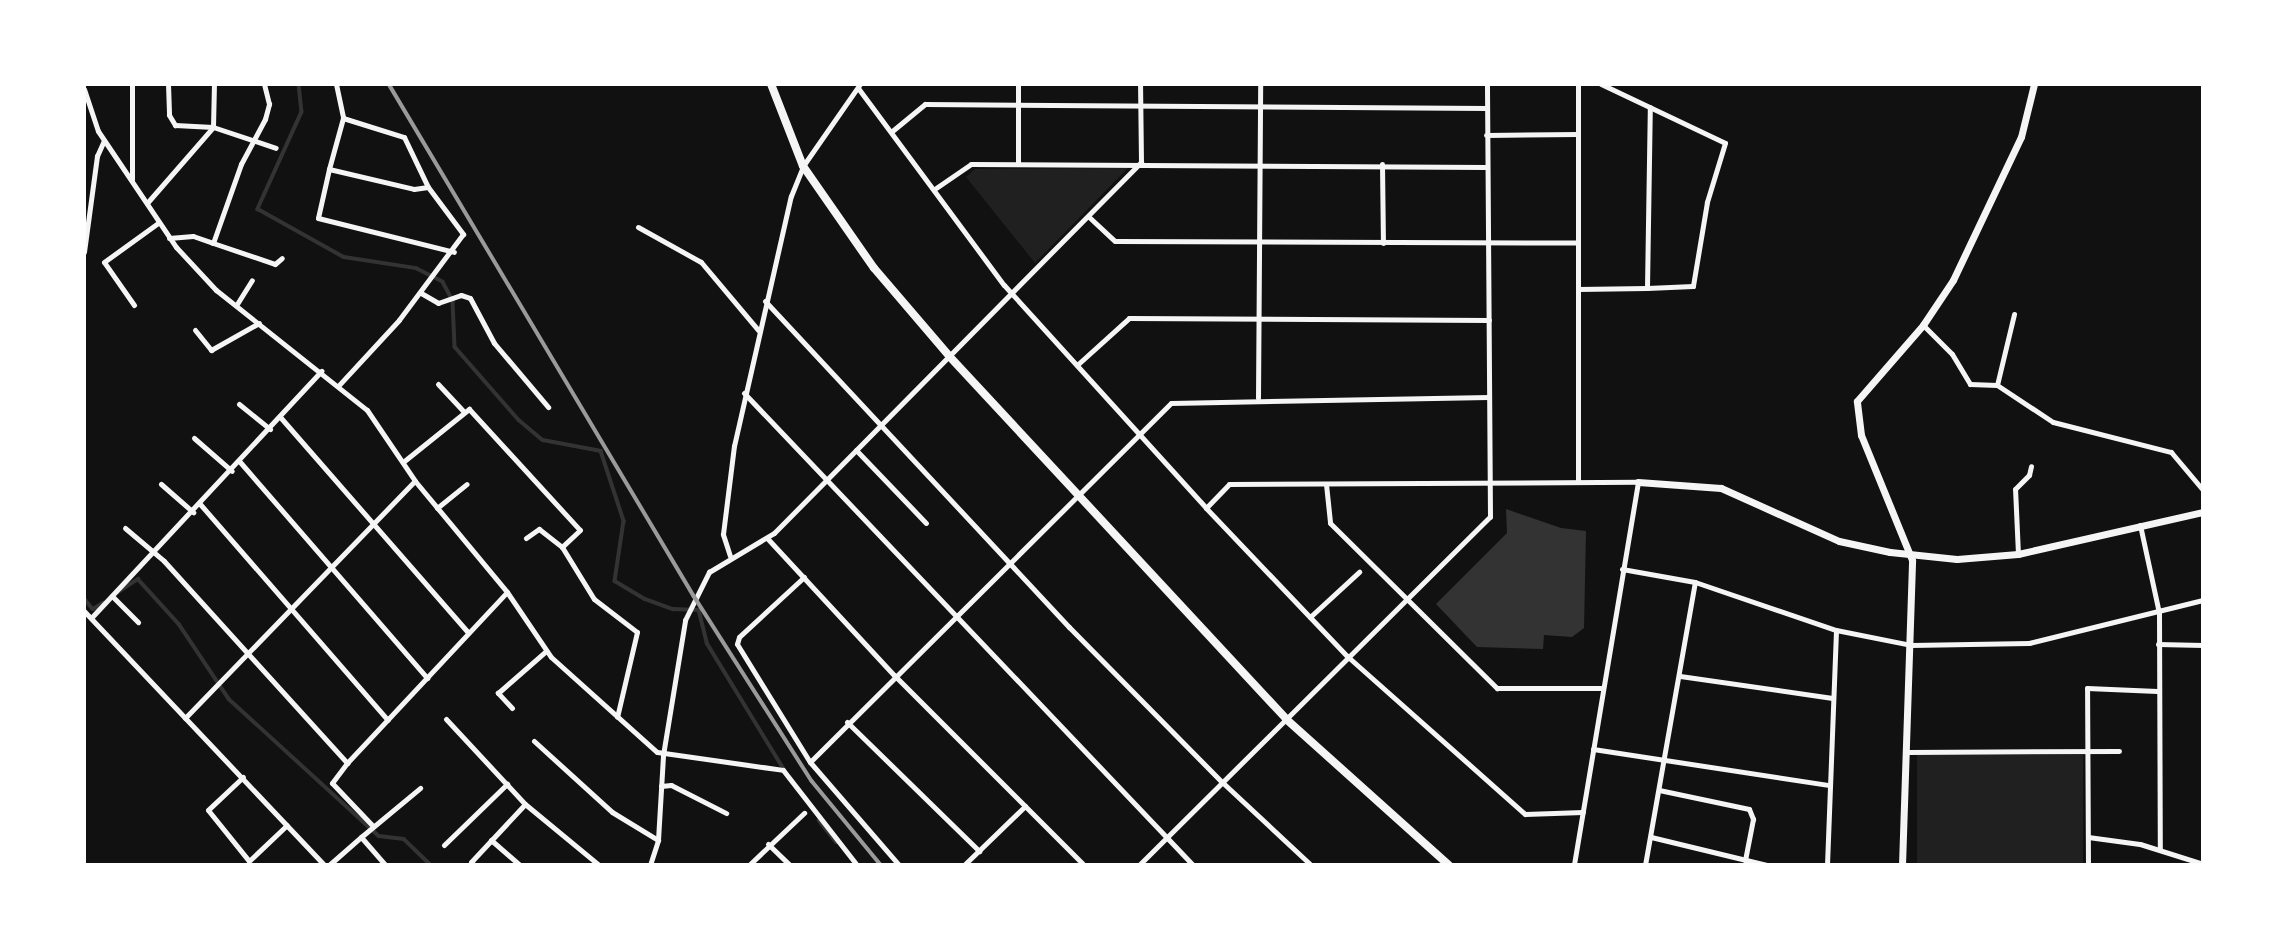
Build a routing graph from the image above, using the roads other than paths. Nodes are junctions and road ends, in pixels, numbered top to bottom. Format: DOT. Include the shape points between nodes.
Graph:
graph roads {
  1 [pos="132,84"];
  2 [pos="168,84"];
  3 [pos="214,84"];
  4 [pos="264,84"];
  5 [pos="336,84"];
  6 [pos="771,84"];
  7 [pos="1018,84"];
  8 [pos="1140,84"];
  9 [pos="1260,84"];
  10 [pos="1487,84"];
  11 [pos="1578,84"];
  12 [pos="1601,84"];
  13 [pos="2034,84"];
  14 [pos="859,86"];
  15 [pos="84,89"];
  16 [pos="1018,104"];
  17 [pos="1140,105"];
  18 [pos="1261,106"];
  19 [pos="1650,107"];
  20 [pos="1487,108"];
  21 [pos="343,118"];
  22 [pos="213,127"];
  23 [pos="891,132"];
  24 [pos="1578,134"];
  25 [pos="1486,135"];
  26 [pos="256,139"];
  27 [pos="104,141"];
  28 [pos="276,148"];
  29 [pos="1141,162"];
  30 [pos="1261,163"];
  31 [pos="1018,164"];
  32 [pos="1381,164"];
  33 [pos="803,166"];
  34 [pos="1486,167"];
  35 [pos="329,169"];
  36 [pos="132,180"];
  37 [pos="428,187"];
  38 [pos="936,188"];
  39 [pos="146,203"];
  40 [pos="1090,217"];
  41 [pos="158,223"];
  42 [pos="638,227"];
  43 [pos="169,238"];
  44 [pos="1261,242"];
  45 [pos="213,243"];
  46 [pos="1383,243"];
  47 [pos="1578,243"];
  48 [pos="1489,244"];
  49 [pos="454,251"];
  50 [pos="84,252"];
  51 [pos="282,258"];
  52 [pos="252,280"];
  53 [pos="1647,288"];
  54 [pos="1578,289"];
  55 [pos="421,293"];
  56 [pos="1013,294"];
  57 [pos="765,302"];
  58 [pos="237,304"];
  59 [pos="134,305"];
  60 [pos="2014,314"];
  61 [pos="1261,319"];
  62 [pos="1489,320"];
  63 [pos="259,323"];
  64 [pos="1923,325"];
  65 [pos="195,330"];
  66 [pos="758,330"];
  67 [pos="950,357"];
  68 [pos="1077,365"];
  69 [pos="321,371"];
  70 [pos="438,384"];
  71 [pos="339,385"];
  72 [pos="1997,385"];
  73 [pos="744,393"];
  74 [pos="1489,397"];
  75 [pos="1258,398"];
  76 [pos="239,404"];
  77 [pos="548,407"];
  78 [pos="464,412"];
  79 [pos="281,418"];
  80 [pos="881,425"];
  81 [pos="270,429"];
  82 [pos="1139,433"];
  83 [pos="194,438"];
  84 [pos="856,450"];
  85 [pos="240,462"];
  86 [pos="403,462"];
  87 [pos="2031,466"];
  88 [pos="232,471"];
  89 [pos="415,481"];
  90 [pos="1489,482"];
  91 [pos="1578,482"];
  92 [pos="1637,482"];
  93 [pos="824,483"];
  94 [pos="161,484"];
  95 [pos="467,484"];
  96 [pos="1326,484"];
  97 [pos="2203,490"];
  98 [pos="1075,495"];
  99 [pos="200,504"];
  100 [pos="437,508"];
  101 [pos="1206,508"];
  102 [pos="193,512"];
  103 [pos="2203,512"];
  104 [pos="926,523"];
  105 [pos="372,524"];
  106 [pos="2140,526"];
  107 [pos="125,527"];
  108 [pos="526,538"];
  109 [pos="767,538"];
  110 [pos="562,547"];
  111 [pos="154,553"];
  112 [pos="1911,554"];
  113 [pos="2018,554"];
  114 [pos="730,556"];
  115 [pos="1009,564"];
  116 [pos="331,568"];
  117 [pos="1622,569"];
  118 [pos="1359,572"];
  119 [pos="804,577"];
  120 [pos="1695,582"];
  121 [pos="507,592"];
  122 [pos="112,596"];
  123 [pos="1409,596"];
  124 [pos="2203,600"];
  125 [pos="291,609"];
  126 [pos="84,611"];
  127 [pos="2158,613"];
  128 [pos="953,617"];
  129 [pos="1310,617"];
  130 [pos="91,618"];
  131 [pos="138,622"];
  132 [pos="1836,630"];
  133 [pos="468,632"];
  134 [pos="2158,644"];
  135 [pos="1911,645"];
  136 [pos="2203,645"];
  137 [pos="546,651"];
  138 [pos="1347,656"];
  139 [pos="247,657"];
  140 [pos="894,675"];
  141 [pos="1679,676"];
  142 [pos="427,678"];
  143 [pos="1603,688"];
  144 [pos="2157,691"];
  145 [pos="1832,698"];
  146 [pos="512,708"];
  147 [pos="617,718"];
  148 [pos="185,719"];
  149 [pos="446,719"];
  150 [pos="1286,719"];
  151 [pos="388,720"];
  152 [pos="847,722"];
  153 [pos="534,741"];
  154 [pos="1593,749"];
  155 [pos="2086,750"];
  156 [pos="2119,751"];
  157 [pos="1907,752"];
  158 [pos="663,755"];
  159 [pos="1664,760"];
  160 [pos="810,762"];
  161 [pos="347,763"];
  162 [pos="243,777"];
  163 [pos="1222,782"];
  164 [pos="507,784"];
  165 [pos="1829,785"];
  166 [pos="661,786"];
  167 [pos="420,788"];
  168 [pos="1659,790"];
  169 [pos="526,804"];
  170 [pos="1026,806"];
  171 [pos="1583,812"];
  172 [pos="726,813"];
  173 [pos="804,813"];
  174 [pos="287,825"];
  175 [pos="373,826"];
  176 [pos="360,837"];
  177 [pos="1651,837"];
  178 [pos="2088,837"];
  179 [pos="1166,838"];
  180 [pos="491,840"];
  181 [pos="658,840"];
  182 [pos="768,844"];
  183 [pos="444,845"];
  184 [pos="2160,849"];
  185 [pos="979,851"];
  186 [pos="1745,860"];
  187 [pos="591,862"];
  188 [pos="2203,864"];
  189 [pos="326,865"];
  190 [pos="385,865"];
  191 [pos="474,865"];
  192 [pos="520,865"];
  193 [pos="599,865"];
  194 [pos="650,865"];
  195 [pos="750,865"];
  196 [pos="790,865"];
  197 [pos="857,865"];
  198 [pos="899,865"];
  199 [pos="964,865"];
  200 [pos="1084,865"];
  201 [pos="1139,865"];
  202 [pos="1193,865"];
  203 [pos="1311,865"];
  204 [pos="1449,865"];
  205 [pos="1574,865"];
  206 [pos="1645,865"];
  207 [pos="1767,865"];
  208 [pos="1827,865"];
  209 [pos="1902,865"];
  210 [pos="2088,865"];
  1 -- 36 [label="street"];
  2 -- 22 [label="street" via="172,123"];
  3 -- 22 [label="street"];
  4 -- 26 [label="street" via="269,104"];
  5 -- 21 [label="street"];
  6 -- 33 [label="main road"];
  7 -- 16 [label="street"];
  8 -- 17 [label="street"];
  9 -- 18 [label="street"];
  10 -- 20 [label="street"];
  11 -- 24 [label="street"];
  12 -- 19 [label="street"];
  13 -- 64 [label="street" via="2021,137 1953,280"];
  14 -- 23 [label="street"];
  14 -- 33 [label="street"];
  15 -- 27 [label="street"];
  16 -- 17 [label="street"];
  16 -- 23 [label="street" via="925,104"];
  16 -- 31 [label="street"];
  17 -- 18 [label="street"];
  17 -- 29 [label="street"];
  18 -- 20 [label="street"];
  18 -- 30 [label="street"];
  19 -- 53 [label="street"];
  19 -- 53 [label="street" via="1725,143 1707,202 1693,286"];
  20 -- 25 [label="street"];
  21 -- 35 [label="street"];
  21 -- 37 [label="street" via="399,133"];
  22 -- 26 [label="street"];
  22 -- 39 [label="street"];
  23 -- 38 [label="street"];
  24 -- 25 [label="street"];
  24 -- 47 [label="street"];
  25 -- 34 [label="street"];
  26 -- 28 [label="street"];
  26 -- 45 [label="street" via="241,164"];
  27 -- 36 [label="street"];
  27 -- 50 [label="street" via="97,156"];
  29 -- 30 [label="street"];
  29 -- 31 [label="street"];
  29 -- 40 [label="street"];
  30 -- 32 [label="street"];
  30 -- 44 [label="street"];
  31 -- 38 [label="street" via="971,164"];
  32 -- 34 [label="street"];
  32 -- 46 [label="street"];
  33 -- 57 [label="street"];
  33 -- 67 [label="main road" via="874,268"];
  34 -- 48 [label="street"];
  35 -- 37 [label="street" via="414,189"];
  35 -- 49 [label="street" via="318,218"];
  36 -- 39 [label="street"];
  37 -- 49 [label="street" via="462,231 462,241"];
  38 -- 56 [label="street"];
  39 -- 41 [label="street"];
  40 -- 44 [label="street" via="1115,241"];
  40 -- 56 [label="street"];
  41 -- 43 [label="street"];
  41 -- 59 [label="street" via="104,262"];
  42 -- 66 [label="street" via="701,262"];
  43 -- 45 [label="street" via="193,236"];
  43 -- 58 [label="street" via="216,290"];
  44 -- 46 [label="street"];
  44 -- 61 [label="street"];
  45 -- 51 [label="street" via="275,264"];
  46 -- 48 [label="street"];
  47 -- 48 [label="street"];
  47 -- 54 [label="street"];
  48 -- 62 [label="street"];
  49 -- 55 [label="street"];
  52 -- 58 [label="street"];
  53 -- 54 [label="street"];
  54 -- 91 [label="street"];
  55 -- 71 [label="street"];
  55 -- 77 [label="street" via="438,303 461,295 470,298 494,343"];
  56 -- 67 [label="street"];
  56 -- 68 [label="street"];
  57 -- 66 [label="street"];
  57 -- 80 [label="street"];
  58 -- 63 [label="street"];
  60 -- 72 [label="street"];
  61 -- 62 [label="street"];
  61 -- 68 [label="street" via="1129,318"];
  61 -- 75 [label="street"];
  62 -- 74 [label="street"];
  63 -- 65 [label="street" via="211,350"];
  63 -- 69 [label="street"];
  64 -- 72 [label="street" via="1952,354 1970,384"];
  64 -- 112 [label="street" via="1863,388 1856,409 1865,447"];
  66 -- 73 [label="street"];
  67 -- 80 [label="street"];
  67 -- 98 [label="main road"];
  68 -- 82 [label="street"];
  69 -- 71 [label="street"];
  69 -- 79 [label="street"];
  70 -- 78 [label="street"];
  71 -- 86 [label="street" via="372,416"];
  72 -- 97 [label="street" via="2053,422 2171,452"];
  73 -- 93 [label="street"];
  73 -- 114 [label="street" via="724,521 724,546"];
  74 -- 75 [label="street"];
  74 -- 90 [label="street"];
  75 -- 82 [label="street" via="1175,401"];
  76 -- 81 [label="street"];
  78 -- 86 [label="street"];
  78 -- 110 [label="street" via="469,409 580,530"];
  79 -- 81 [label="street"];
  79 -- 105 [label="street"];
  80 -- 84 [label="street"];
  80 -- 115 [label="street"];
  81 -- 85 [label="street"];
  82 -- 98 [label="street"];
  82 -- 101 [label="street"];
  83 -- 88 [label="street"];
  84 -- 93 [label="street"];
  84 -- 104 [label="street"];
  85 -- 88 [label="street"];
  85 -- 116 [label="street"];
  86 -- 89 [label="street"];
  87 -- 113 [label="street" via="2015,489"];
  88 -- 99 [label="street"];
  89 -- 100 [label="street"];
  89 -- 105 [label="street"];
  90 -- 91 [label="street"];
  90 -- 96 [label="street"];
  90 -- 123 [label="street" via="1490,517"];
  91 -- 92 [label="street"];
  92 -- 112 [label="street" via="1721,488 1816,533"];
  92 -- 117 [label="street"];
  93 -- 109 [label="street"];
  93 -- 128 [label="street"];
  94 -- 102 [label="street"];
  95 -- 100 [label="street"];
  96 -- 101 [label="street" via="1229,484"];
  96 -- 123 [label="street" via="1329,523"];
  98 -- 115 [label="street"];
  98 -- 150 [label="main road"];
  99 -- 102 [label="street"];
  99 -- 125 [label="street"];
  100 -- 121 [label="street"];
  101 -- 129 [label="street"];
  102 -- 111 [label="street"];
  103 -- 106 [label="street"];
  105 -- 116 [label="street"];
  105 -- 133 [label="street"];
  106 -- 113 [label="street"];
  106 -- 127 [label="street"];
  107 -- 111 [label="street"];
  108 -- 110 [label="street" via="539,529"];
  109 -- 114 [label="street"];
  109 -- 119 [label="street"];
  110 -- 147 [label="street" via="594,599 637,632"];
  111 -- 122 [label="street"];
  111 -- 139 [label="street"];
  112 -- 113 [label="street" via="1957,559"];
  112 -- 135 [label="street"];
  114 -- 158 [label="street" via="709,572 687,611"];
  115 -- 128 [label="street"];
  115 -- 163 [label="street"];
  116 -- 125 [label="street"];
  116 -- 142 [label="street"];
  117 -- 120 [label="street"];
  117 -- 143 [label="street"];
  118 -- 129 [label="street"];
  119 -- 140 [label="street"];
  119 -- 160 [label="street" via="737,644"];
  120 -- 132 [label="street"];
  120 -- 141 [label="street"];
  121 -- 133 [label="street"];
  121 -- 137 [label="street"];
  122 -- 130 [label="street"];
  122 -- 131 [label="street"];
  123 -- 138 [label="street"];
  123 -- 143 [label="street" via="1497,688"];
  124 -- 127 [label="street"];
  125 -- 139 [label="street"];
  125 -- 151 [label="street"];
  126 -- 130 [label="street"];
  127 -- 134 [label="street"];
  127 -- 135 [label="street" via="2029,643"];
  128 -- 140 [label="street"];
  128 -- 179 [label="street"];
  129 -- 138 [label="street"];
  130 -- 148 [label="street"];
  132 -- 135 [label="street"];
  132 -- 145 [label="street"];
  133 -- 142 [label="street"];
  134 -- 136 [label="street"];
  134 -- 144 [label="street"];
  135 -- 157 [label="street"];
  137 -- 146 [label="street" via="498,693"];
  137 -- 147 [label="street"];
  138 -- 150 [label="street"];
  138 -- 171 [label="street" via="1525,814"];
  139 -- 148 [label="street"];
  139 -- 161 [label="street"];
  140 -- 152 [label="street"];
  140 -- 170 [label="street"];
  141 -- 145 [label="street"];
  141 -- 159 [label="street"];
  142 -- 151 [label="street"];
  143 -- 154 [label="street"];
  144 -- 155 [label="street" via="2087,688"];
  144 -- 184 [label="street"];
  145 -- 165 [label="street"];
  147 -- 158 [label="street"];
  148 -- 162 [label="street"];
  149 -- 164 [label="street"];
  150 -- 163 [label="street"];
  150 -- 204 [label="main road"];
  151 -- 161 [label="street"];
  152 -- 160 [label="street"];
  152 -- 185 [label="street"];
  153 -- 181 [label="street" via="612,812"];
  154 -- 159 [label="street"];
  154 -- 171 [label="street"];
  155 -- 156 [label="street"];
  155 -- 157 [label="street"];
  155 -- 178 [label="street"];
  157 -- 209 [label="street"];
  158 -- 166 [label="street"];
  158 -- 197 [label="street" via="780,769"];
  159 -- 165 [label="street"];
  159 -- 168 [label="street"];
  160 -- 198 [label="street"];
  161 -- 175 [label="street" via="332,783"];
  162 -- 174 [label="street"];
  162 -- 174 [label="street" via="208,810 249,861"];
  163 -- 179 [label="street"];
  163 -- 203 [label="street"];
  164 -- 169 [label="street"];
  164 -- 183 [label="street"];
  165 -- 208 [label="street"];
  166 -- 172 [label="street" via="671,785"];
  166 -- 181 [label="street"];
  167 -- 175 [label="street"];
  168 -- 177 [label="street"];
  168 -- 186 [label="street" via="1749,809 1753,819"];
  169 -- 180 [label="street"];
  169 -- 187 [label="street"];
  170 -- 185 [label="street"];
  170 -- 200 [label="street"];
  171 -- 205 [label="street"];
  173 -- 182 [label="street"];
  174 -- 189 [label="street"];
  175 -- 176 [label="street"];
  176 -- 189 [label="street"];
  176 -- 190 [label="street"];
  177 -- 186 [label="street"];
  177 -- 206 [label="street"];
  178 -- 184 [label="street"];
  178 -- 210 [label="street"];
  179 -- 201 [label="street"];
  179 -- 202 [label="street"];
  180 -- 191 [label="street" via="471,862"];
  180 -- 192 [label="street"];
  181 -- 194 [label="street"];
  182 -- 195 [label="street"];
  182 -- 196 [label="street"];
  184 -- 188 [label="street"];
  185 -- 199 [label="street"];
  186 -- 207 [label="street"];
  187 -- 193 [label="street"];
}
